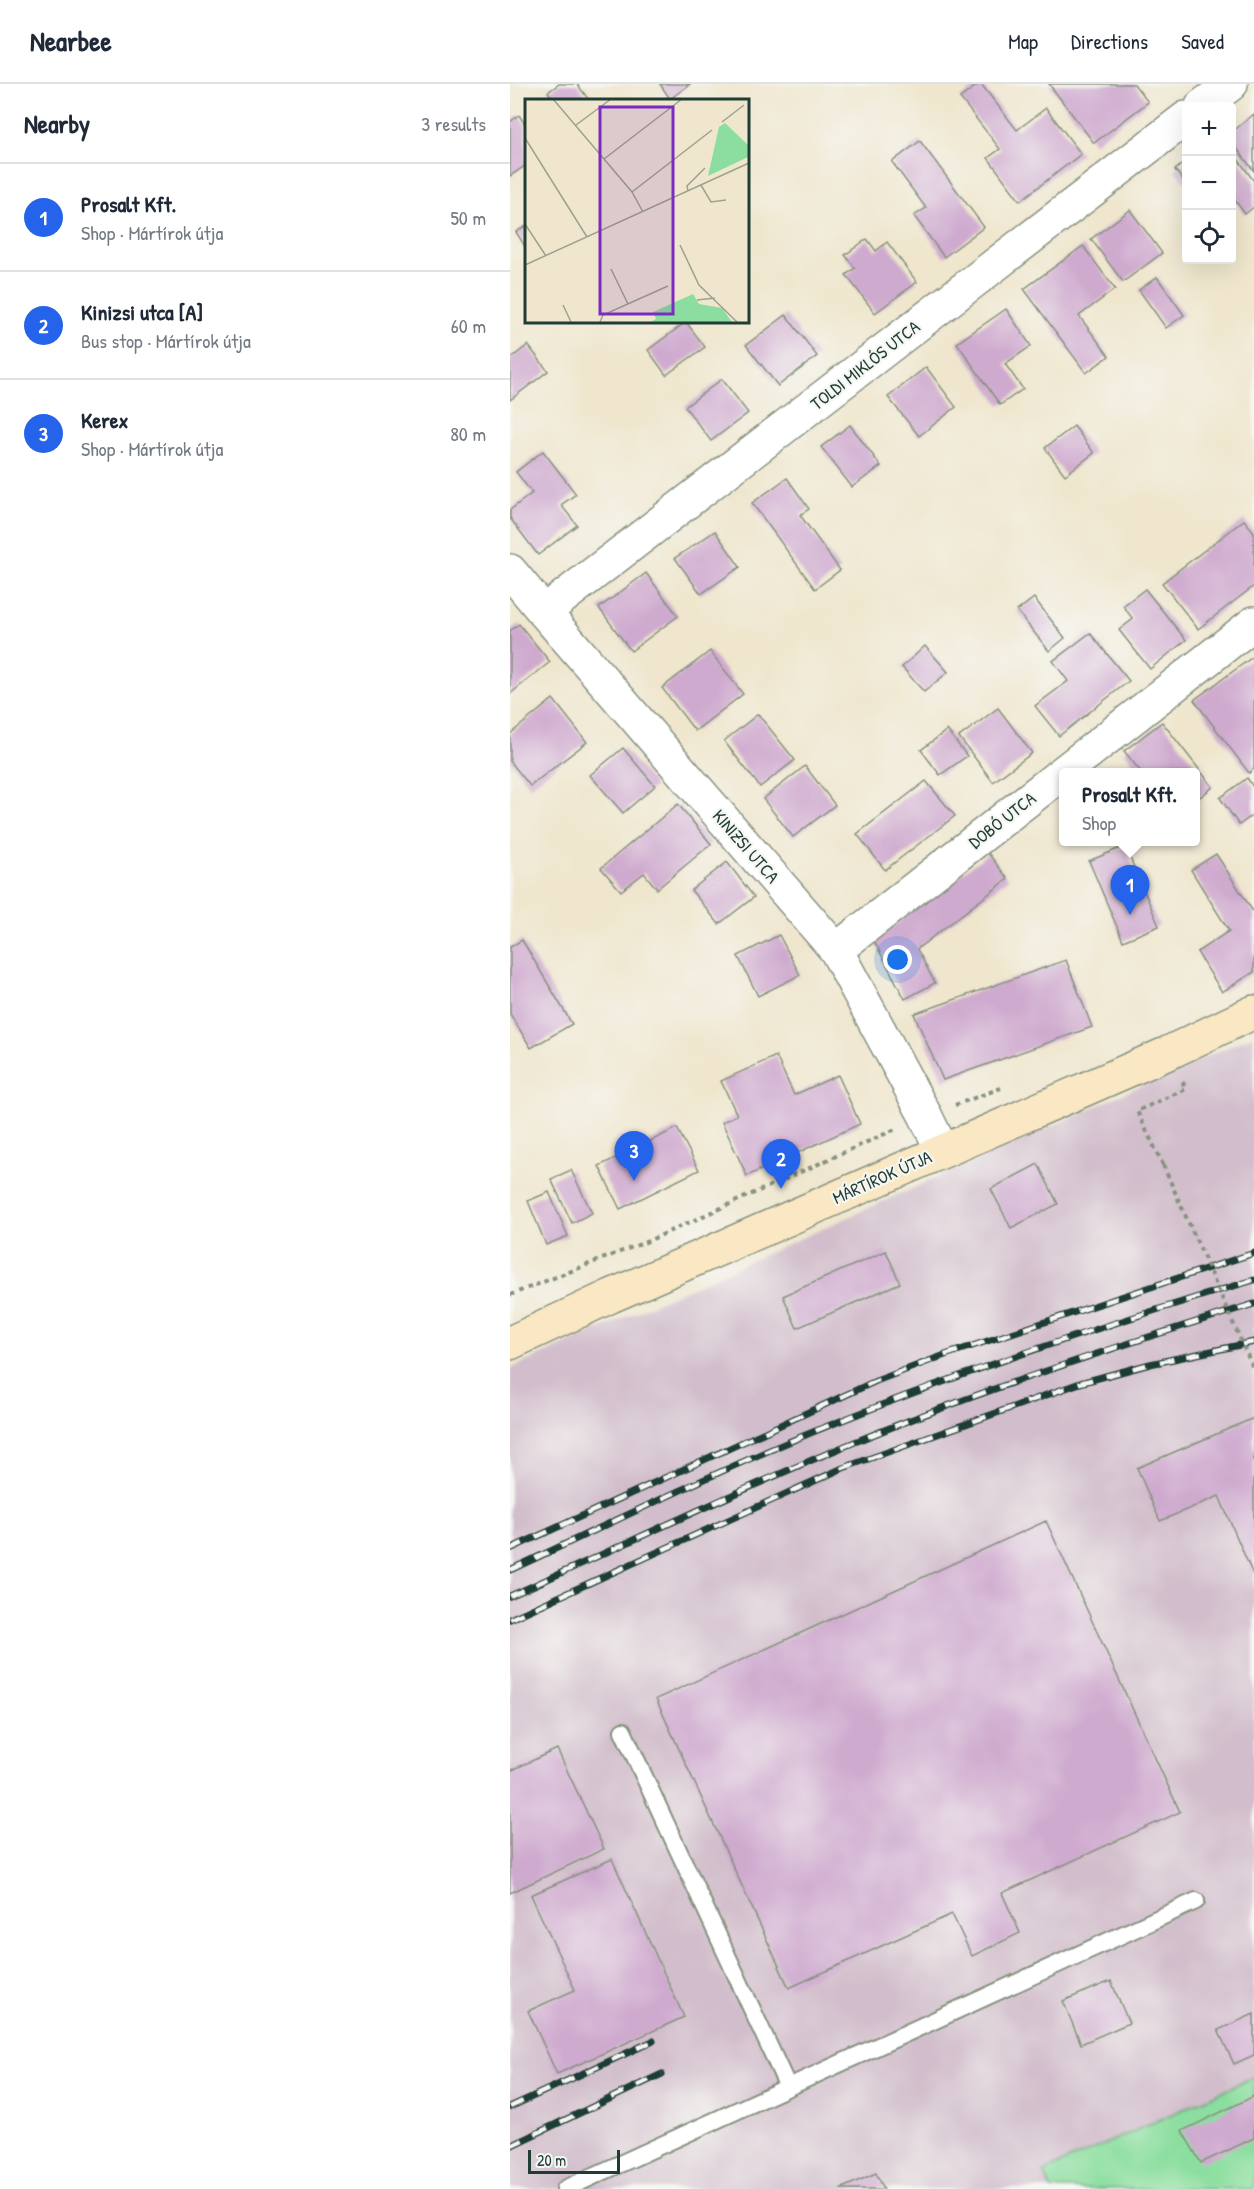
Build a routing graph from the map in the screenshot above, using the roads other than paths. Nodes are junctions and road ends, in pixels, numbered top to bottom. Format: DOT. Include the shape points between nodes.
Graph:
graph roads {
  1 [pos="1231,84"];
  2 [pos="1207,102"];
  3 [pos="1182,121"];
  4 [pos="510,570"];
  5 [pos="544,612"];
  6 [pos="1254,623"];
  7 [pos="1069,768"];
  8 [pos="1059,776"];
  9 [pos="836,950"];
  10 [pos="1254,1012"];
  11 [pos="942,1150"];
  12 [pos="510,1343"];
  13 [pos="622,1731"];
  14 [pos="1196,1900"];
  15 [pos="788,2087"];
  16 [pos="565,2189"];
  1 -- 2 [label="street"];
  3 -- 5 [label="street, TOLDI MIKLÓS UTCA"];
  4 -- 5 [label="street, KINIZSI UTCA"];
  5 -- 9 [label="street, KINIZSI UTCA"];
  6 -- 7 [label="street, DOBÓ UTCA"];
  8 -- 9 [label="street, DOBÓ UTCA"];
  9 -- 11 [label="street, KINIZSI UTCA"];
  10 -- 11 [label="street, MÁRTÍROK ÚTJA"];
  11 -- 12 [label="street, MÁRTÍROK ÚTJA"];
  13 -- 15 [label="lane"];
  14 -- 15 [label="lane"];
  15 -- 16 [label="lane"];
}
